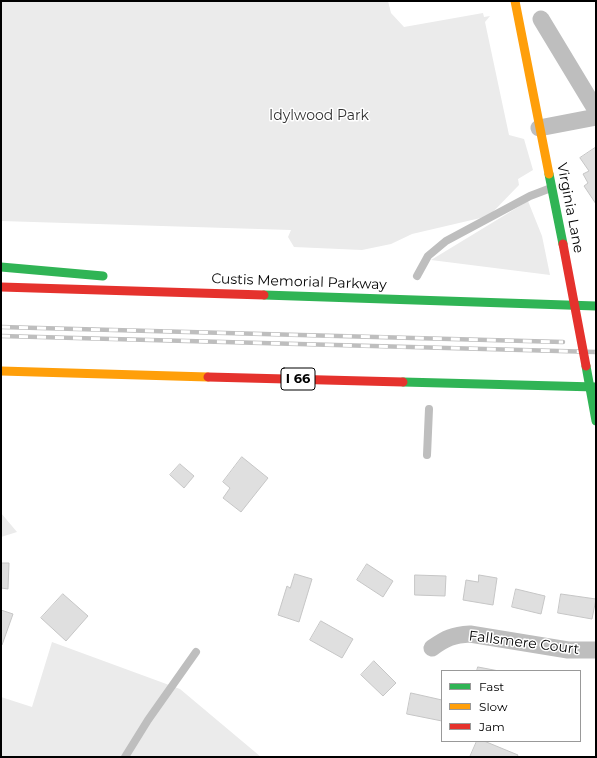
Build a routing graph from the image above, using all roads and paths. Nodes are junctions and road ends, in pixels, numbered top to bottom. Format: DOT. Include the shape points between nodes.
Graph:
graph roads {
  1 [pos="515,1"];
  2 [pos="541,19"];
  3 [pos="596,110"];
  4 [pos="596,117"];
  5 [pos="539,128"];
  6 [pos="551,188"];
  7 [pos="1,267"];
  8 [pos="417,276"];
  9 [pos="110,277"];
  10 [pos="187,284"];
  11 [pos="1,287"];
  12 [pos="351,298"];
  13 [pos="141,301"];
  14 [pos="596,306"];
  15 [pos="1,371"];
  16 [pos="596,387"];
  17 [pos="429,409"];
  18 [pos="596,421"];
  19 [pos="427,455"];
  20 [pos="432,648"];
  21 [pos="596,650"];
  22 [pos="196,652"];
  23 [pos="125,757"];
  1 -- 5 [label="main road, Virginia Lane"];
  2 -- 3 [label="street"];
  4 -- 5 [label="street"];
  5 -- 6 [label="main road, Virginia Lane"];
  6 -- 8 [label="lane" via="530,196 446,241 428,256"];
  6 -- 18 [label="main road, Virginia Lane, bridge"];
  7 -- 9 [label="main road"];
  10 -- 12 [label="main road"];
  11 -- 12 [label="main road, Custis Memorial Parkway"];
  12 -- 13 [label="main road"];
  12 -- 14 [label="main road, Custis Memorial Parkway"];
  15 -- 16 [label="main road, I 66"];
  17 -- 19 [label="lane"];
  20 -- 21 [label="street, Fallsmere Court" via="456,635 470,634 568,650"];
  22 -- 23 [label="lane"];
}
